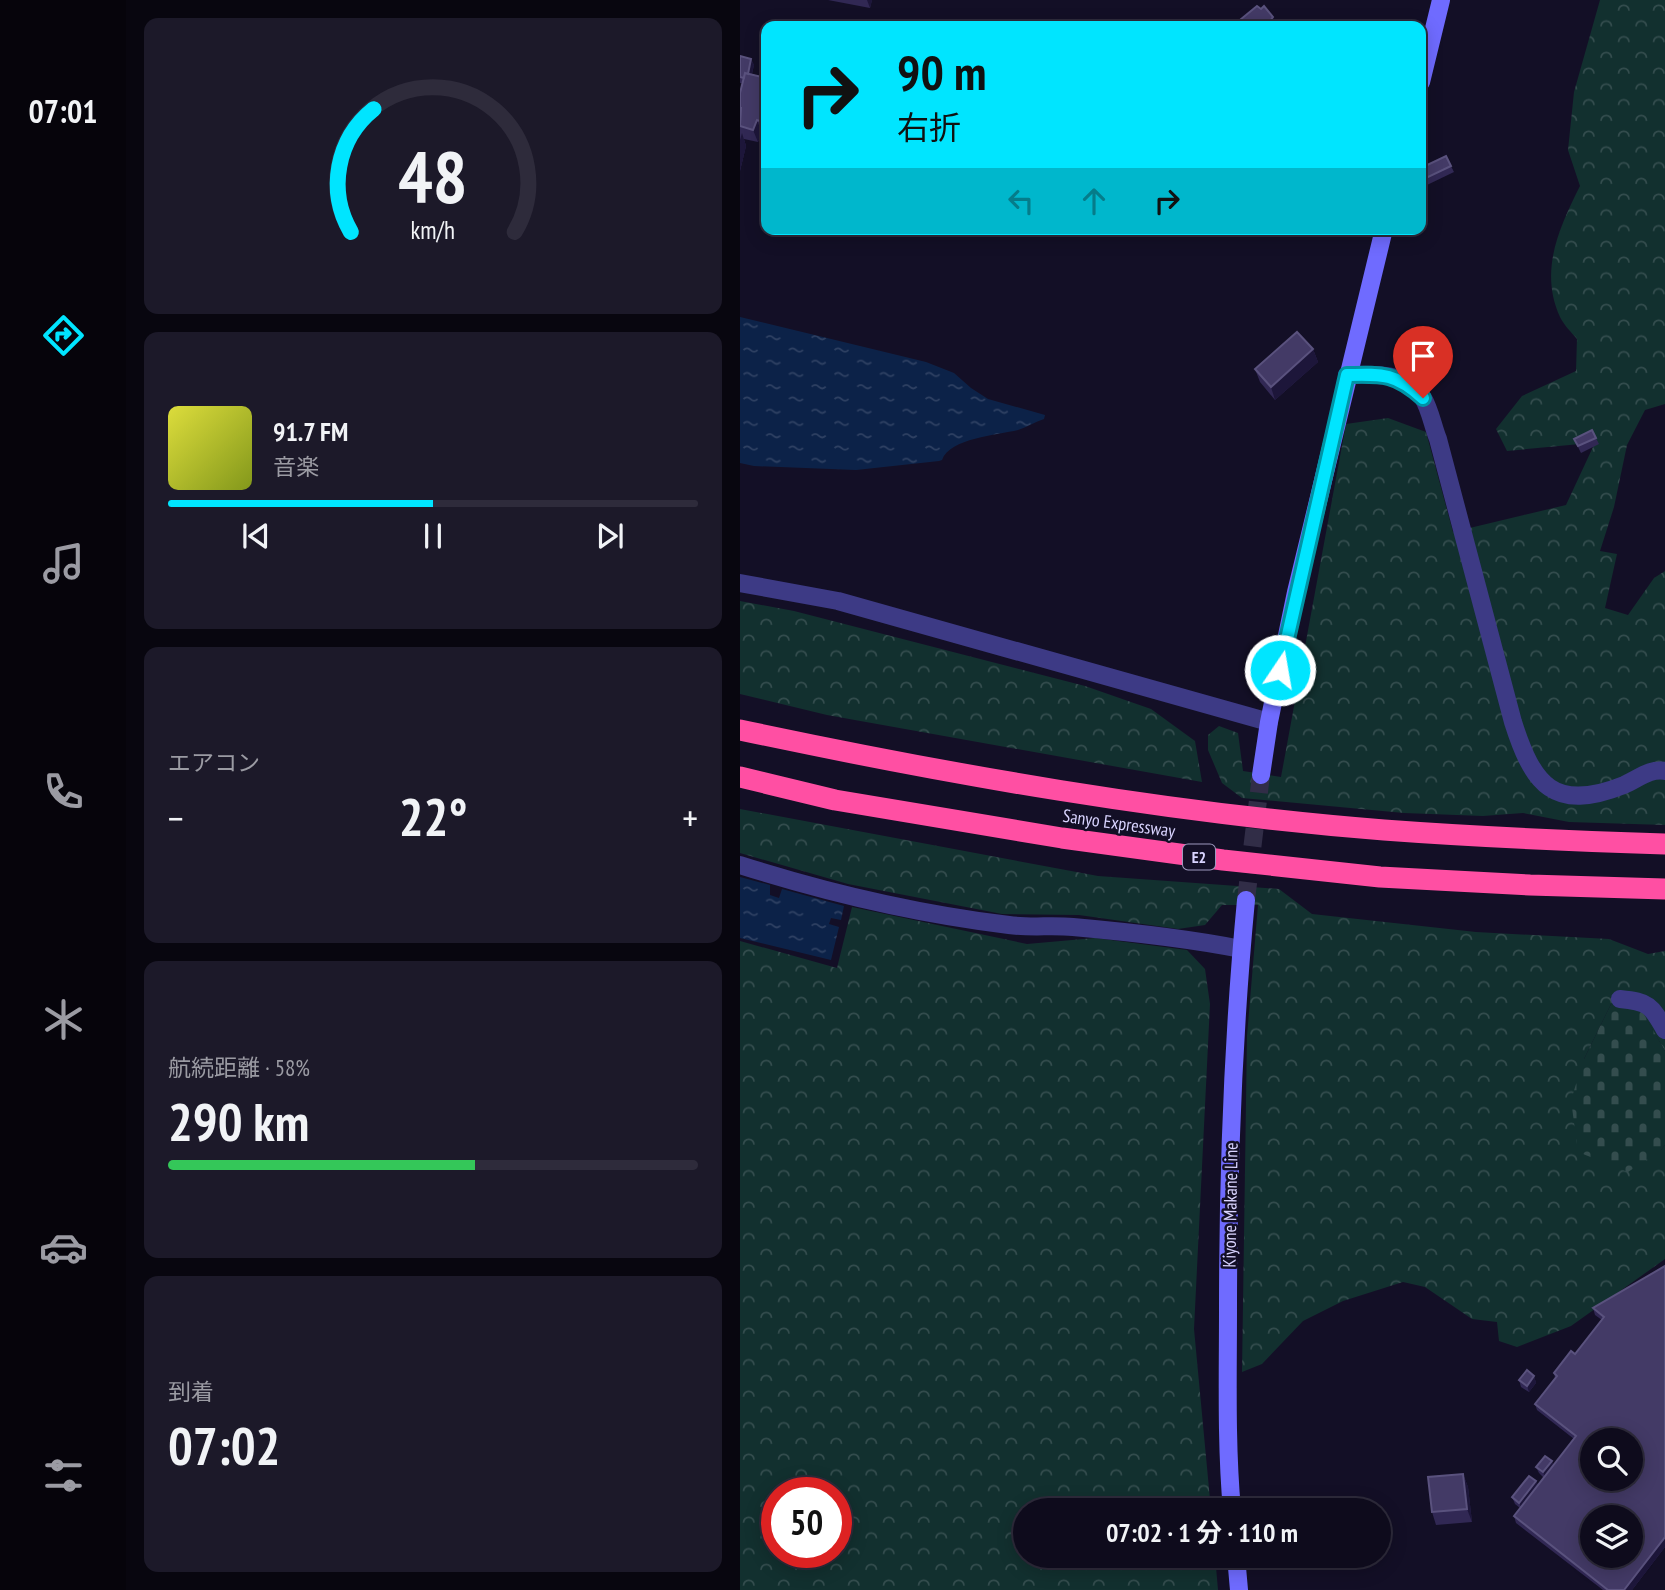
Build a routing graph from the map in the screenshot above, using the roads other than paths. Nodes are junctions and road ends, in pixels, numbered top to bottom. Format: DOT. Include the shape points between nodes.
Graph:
graph roads {
  1 [pos="1441,0"];
  2 [pos="1426,62"];
  3 [pos="1382,235"];
  4 [pos="1347,375"];
  5 [pos="740,583"];
  6 [pos="1269,722"];
  7 [pos="740,730"];
  8 [pos="1665,771"];
  9 [pos="1261,775"];
  10 [pos="740,777"];
  11 [pos="1665,844"];
  12 [pos="740,865"];
  13 [pos="1665,889"];
  14 [pos="1246,900"];
  15 [pos="1241,949"];
  16 [pos="1620,999"];
  17 [pos="1665,1030"];
  18 [pos="1232,1498"];
  19 [pos="1237,1568"];
  20 [pos="1239,1590"];
  1 -- 2 [label="main road"];
  3 -- 4 [label="main road"];
  4 -- 6 [label="main road"];
  4 -- 8 [label="street" via="1387,374 1407,383 1423,398 1438,439 1512,722 1523,754 1541,782 1560,794 1584,795 1623,786 1656,769"];
  5 -- 6 [label="street" via="838,601"];
  6 -- 9 [label="main road"];
  7 -- 11 [label="highway, Sanyo Expressway" via="1076,793 1229,814 1382,830"];
  10 -- 13 [label="highway, Sanyo Expressway / E2" via="834,800 1223,860 1380,877"];
  12 -- 15 [label="street" via="838,894 953,917 1160,936"];
  14 -- 15 [label="main road, Kiyone Makane Line"];
  15 -- 18 [label="main road, Kiyone Makane Line" via="1228,1216"];
  16 -- 17 [label="street" via="1642,1001 1653,1008"];
  19 -- 20 [label="main road"];
}
